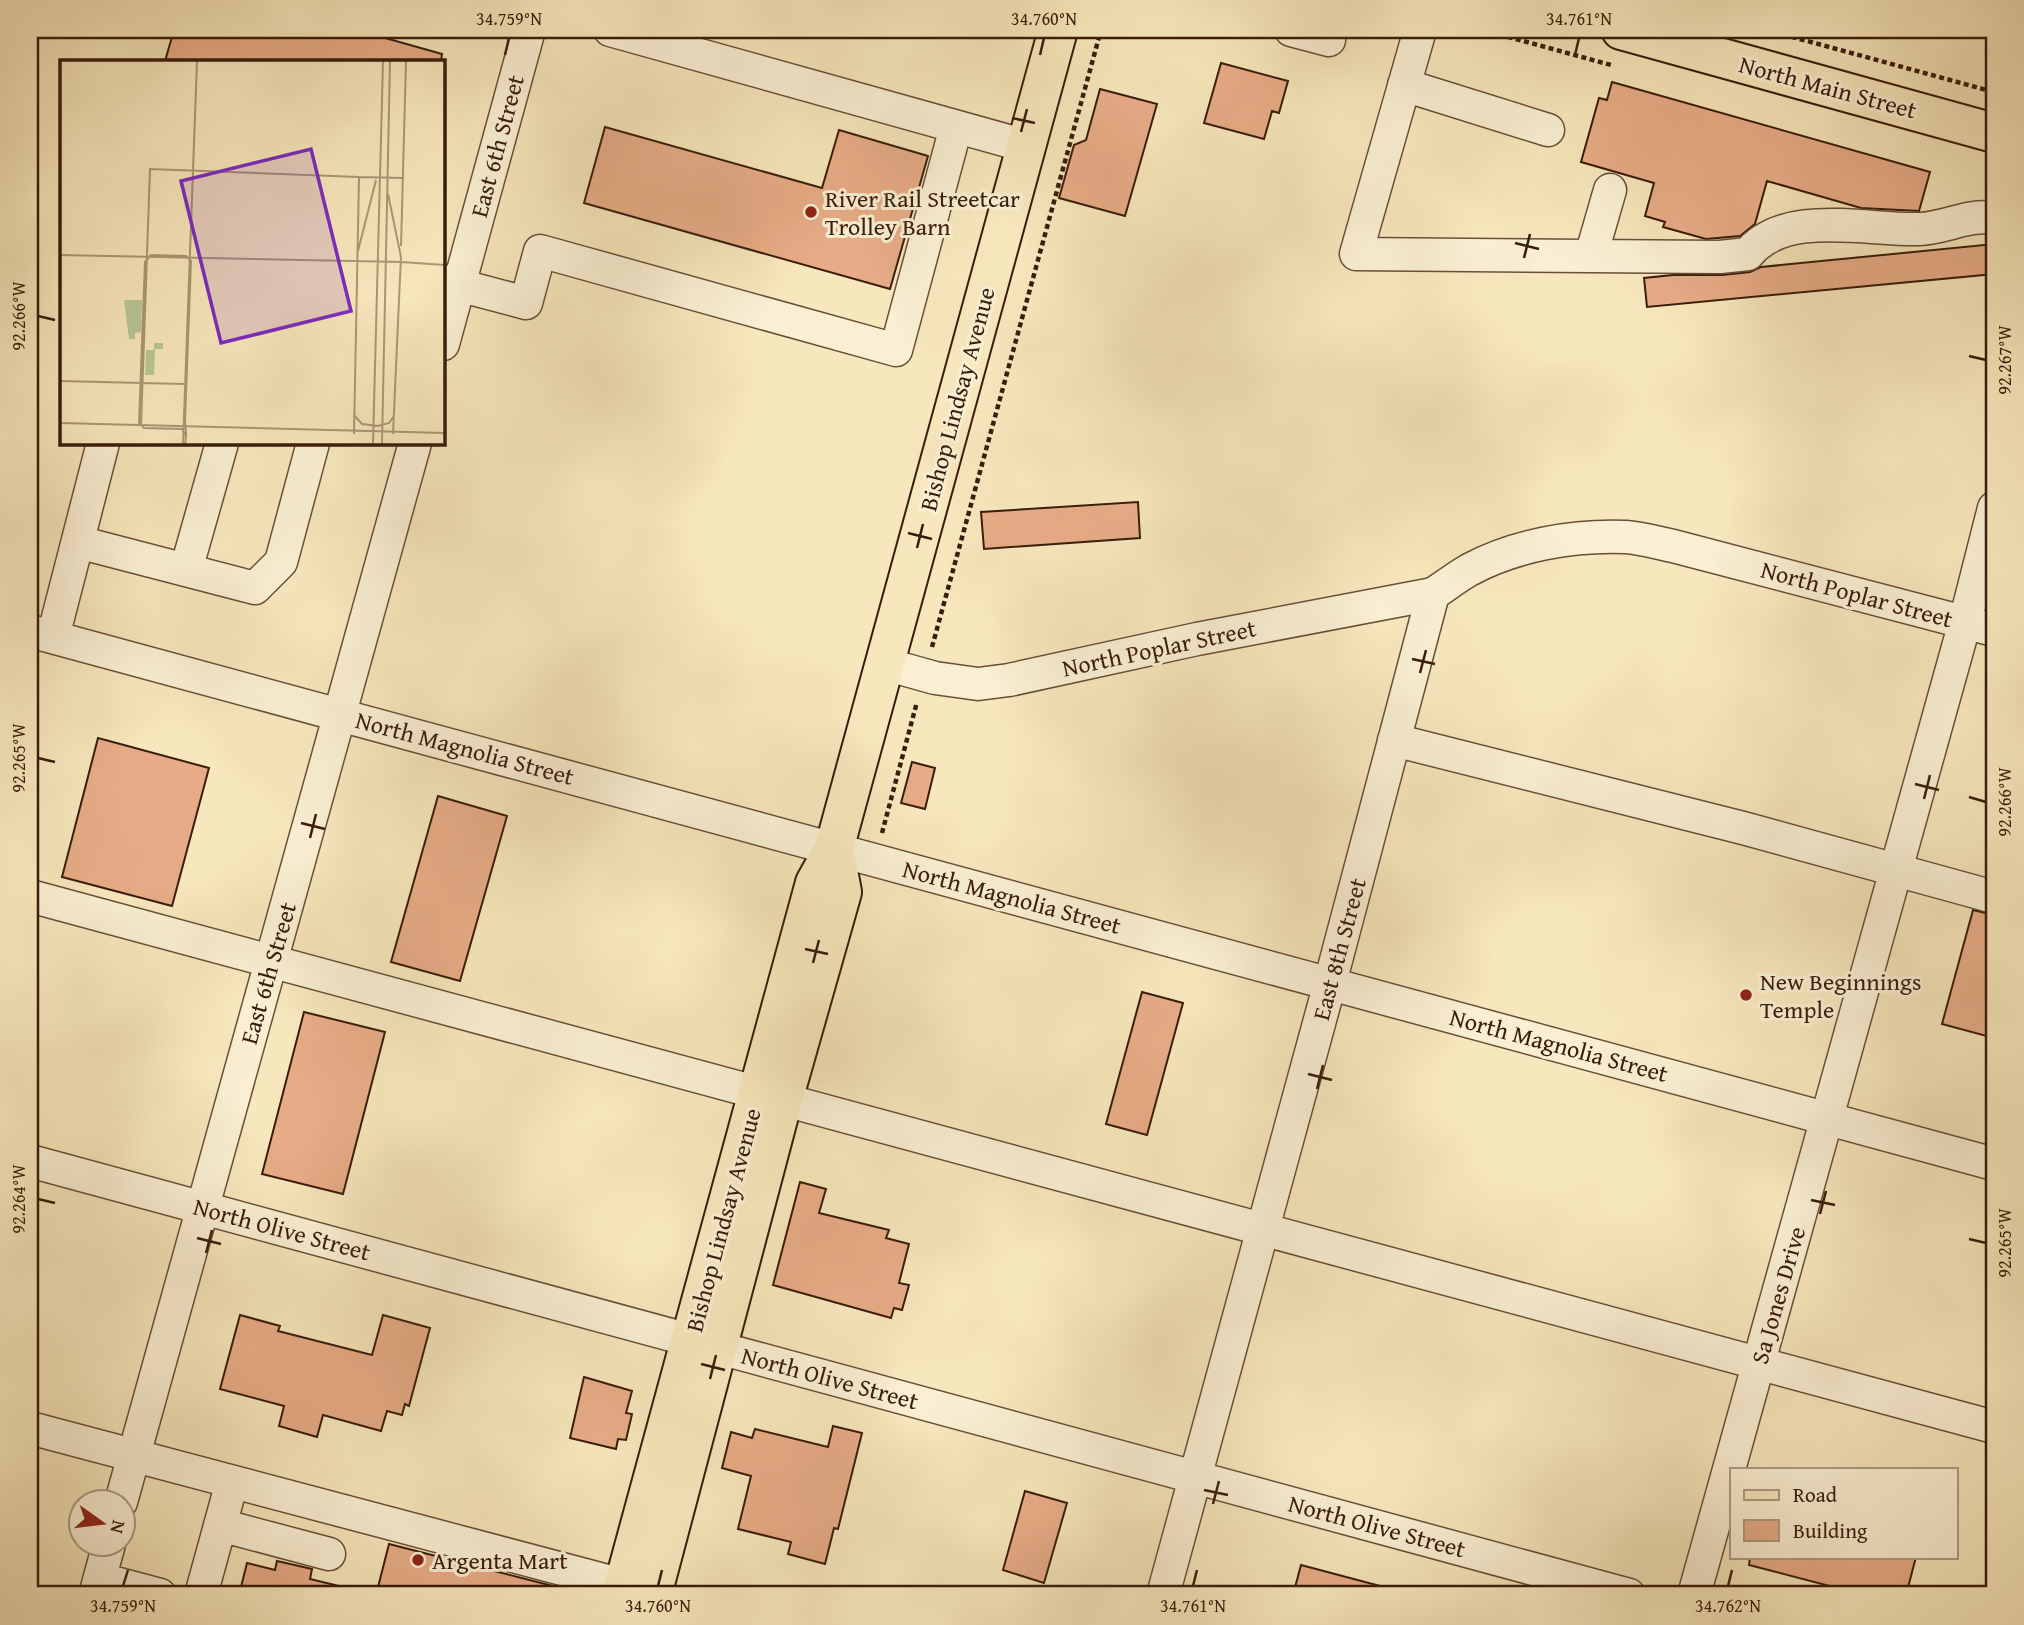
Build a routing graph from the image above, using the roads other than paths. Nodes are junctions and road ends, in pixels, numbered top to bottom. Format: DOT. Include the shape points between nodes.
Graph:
graph roads {
  1 [pos="529,30"];
  2 [pos="610,30"];
  3 [pos="1058,30"];
  4 [pos="1291,30"];
  5 [pos="1420,30"];
  6 [pos="1620,30"];
  7 [pos="1329,40"];
  8 [pos="1404,85"];
  9 [pos="956,127"];
  10 [pos="1548,130"];
  11 [pos="1994,133"];
  12 [pos="1026,146"];
  13 [pos="1610,190"];
  14 [pos="1994,218"];
  15 [pos="1591,256"];
  16 [pos="451,283"];
  17 [pos="444,336"];
  18 [pos="103,444"];
  19 [pos="222,444"];
  20 [pos="313,444"];
  21 [pos="415,444"];
  22 [pos="1994,508"];
  23 [pos="78,542"];
  24 [pos="186,570"];
  25 [pos="1433,594"];
  26 [pos="1980,626"];
  27 [pos="41,634"];
  28 [pos="885,664"];
  29 [pos="340,715"];
  30 [pos="1394,740"];
  31 [pos="834,849"];
  32 [pos="1895,870"];
  33 [pos="30,897"];
  34 [pos="1994,897"];
  35 [pos="272,962"];
  36 [pos="1331,983"];
  37 [pos="770,1096"];
  38 [pos="1827,1118"];
  39 [pos="30,1161"];
  40 [pos="1994,1164"];
  41 [pos="203,1208"];
  42 [pos="1263,1230"];
  43 [pos="704,1344"];
  44 [pos="1759,1363"];
  45 [pos="1994,1427"];
  46 [pos="30,1428"];
  47 [pos="133,1456"];
  48 [pos="1196,1476"];
  49 [pos="232,1482"];
  50 [pos="125,1488"];
  51 [pos="220,1525"];
  52 [pos="329,1554"];
  53 [pos="105,1558"];
  54 [pos="562,1583"];
  55 [pos="97,1587"];
  56 [pos="642,1593"];
  57 [pos="160,1595"];
  58 [pos="201,1595"];
  59 [pos="1164,1595"];
  60 [pos="1629,1595"];
  61 [pos="1694,1595"];
  1 -- 16 [label="street, East 6th Street"];
  2 -- 9 [label="street"];
  3 -- 12 [label="main road, Bishop Lindsay Avenue"];
  4 -- 7 [label="street"];
  5 -- 8 [label="street"];
  6 -- 11 [label="main road, North Main Street"];
  8 -- 10 [label="street"];
  8 -- 15 [label="street" via="1356,254"];
  9 -- 12 [label="street"];
  9 -- 16 [label="street" via="896,350 540,251 526,303"];
  12 -- 28 [label="main road, Bishop Lindsay Avenue"];
  13 -- 15 [label="street"];
  14 -- 15 [label="street" via="1979,216 1921,229 1826,223 1788,230 1757,243 1748,254 1720,257"];
  16 -- 17 [label="street, East 6th Street"];
  18 -- 23 [label="street"];
  19 -- 24 [label="street"];
  20 -- 24 [label="street" via="281,562 255,588"];
  21 -- 29 [label="street, East 6th Street"];
  22 -- 26 [label="street, Sa Jones Drive"];
  23 -- 24 [label="street"];
  23 -- 27 [label="street"];
  25 -- 26 [label="street, North Poplar Street" via="1470,570 1509,553 1584,538 1627,537"];
  25 -- 28 [label="street, North Poplar Street" via="978,684"];
  25 -- 30 [label="street, East 8th Street"];
  26 -- 32 [label="street, Sa Jones Drive"];
  27 -- 29 [label="street, North Magnolia Street"];
  28 -- 31 [label="main road, Bishop Lindsay Avenue"];
  29 -- 31 [label="street, North Magnolia Street"];
  29 -- 35 [label="street, East 6th Street"];
  30 -- 32 [label="street"];
  30 -- 36 [label="street, East 8th Street"];
  31 -- 36 [label="street, North Magnolia Street"];
  31 -- 37 [label="main road, Bishop Lindsay Avenue" via="842,892"];
  32 -- 34 [label="street"];
  32 -- 38 [label="street, Sa Jones Drive"];
  33 -- 35 [label="street"];
  35 -- 37 [label="street"];
  35 -- 41 [label="street, East 6th Street"];
  36 -- 38 [label="street, North Magnolia Street"];
  36 -- 42 [label="street, East 8th Street"];
  37 -- 42 [label="street"];
  37 -- 43 [label="main road, Bishop Lindsay Avenue"];
  38 -- 40 [label="street, North Magnolia Street"];
  38 -- 44 [label="street, Sa Jones Drive"];
  39 -- 41 [label="street, North Olive Street"];
  41 -- 43 [label="street, North Olive Street"];
  41 -- 47 [label="street, East 6th Street"];
  42 -- 44 [label="street"];
  42 -- 48 [label="street, East 8th Street"];
  43 -- 48 [label="street, North Olive Street"];
  43 -- 56 [label="main road, Bishop Lindsay Avenue"];
  44 -- 45 [label="street"];
  44 -- 61 [label="street, Sa Jones Drive"];
  46 -- 47 [label="street"];
  47 -- 49 [label="street"];
  47 -- 50 [label="street, East 6th Street"];
  48 -- 59 [label="street, East 8th Street"];
  48 -- 60 [label="street, North Olive Street"];
  49 -- 51 [label="street"];
  49 -- 54 [label="street"];
  51 -- 52 [label="street"];
  51 -- 58 [label="street"];
  53 -- 55 [label="street"];
  54 -- 56 [label="street"];
  55 -- 57 [label="street"];
}
